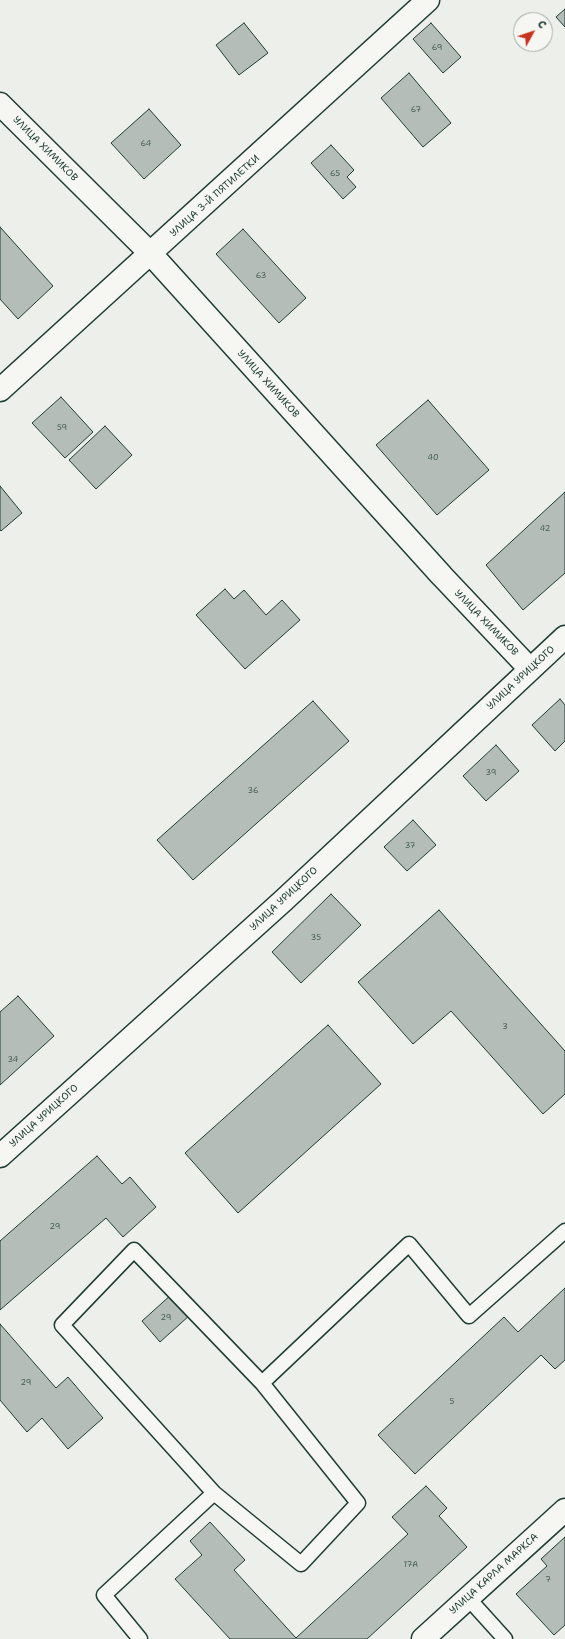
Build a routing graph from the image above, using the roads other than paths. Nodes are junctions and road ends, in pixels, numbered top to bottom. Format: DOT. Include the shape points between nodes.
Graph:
graph roads {
  1 [pos="428,0"];
  2 [pos="0,104"];
  3 [pos="150,254"];
  4 [pos="0,390"];
  5 [pos="565,637"];
  6 [pos="530,669"];
  7 [pos="0,1156"];
  8 [pos="565,1231"];
  9 [pos="262,1383"];
  10 [pos="214,1492"];
  11 [pos="565,1510"];
  12 [pos="468,1598"];
  13 [pos="140,1639"];
  14 [pos="423,1639"];
  15 [pos="505,1639"];
  1 -- 3 [label="street, УЛИЦА 3-Й ПЯТИЛЕТКИ"];
  2 -- 3 [label="street, УЛИЦА ХИМИКОВ"];
  3 -- 4 [label="street, УЛИЦА 3-Й ПЯТИЛЕТКИ"];
  3 -- 6 [label="street, УЛИЦА ХИМИКОВ" via="442,576"];
  5 -- 6 [label="street, УЛИЦА УРИЦКОГО"];
  6 -- 7 [label="street, УЛИЦА УРИЦКОГО" via="290,894"];
  8 -- 9 [label="lane" via="469,1316 410,1244"];
  9 -- 10 [label="lane" via="358,1503 301,1564"];
  9 -- 10 [label="lane" via="134,1250 62,1325"];
  10 -- 13 [label="lane" via="104,1594"];
  11 -- 12 [label="street, УЛИЦА КАРЛА МАРКСА"];
  12 -- 14 [label="street, УЛИЦА КАРЛА МАРКСА"];
  12 -- 15 [label="lane"];
}
